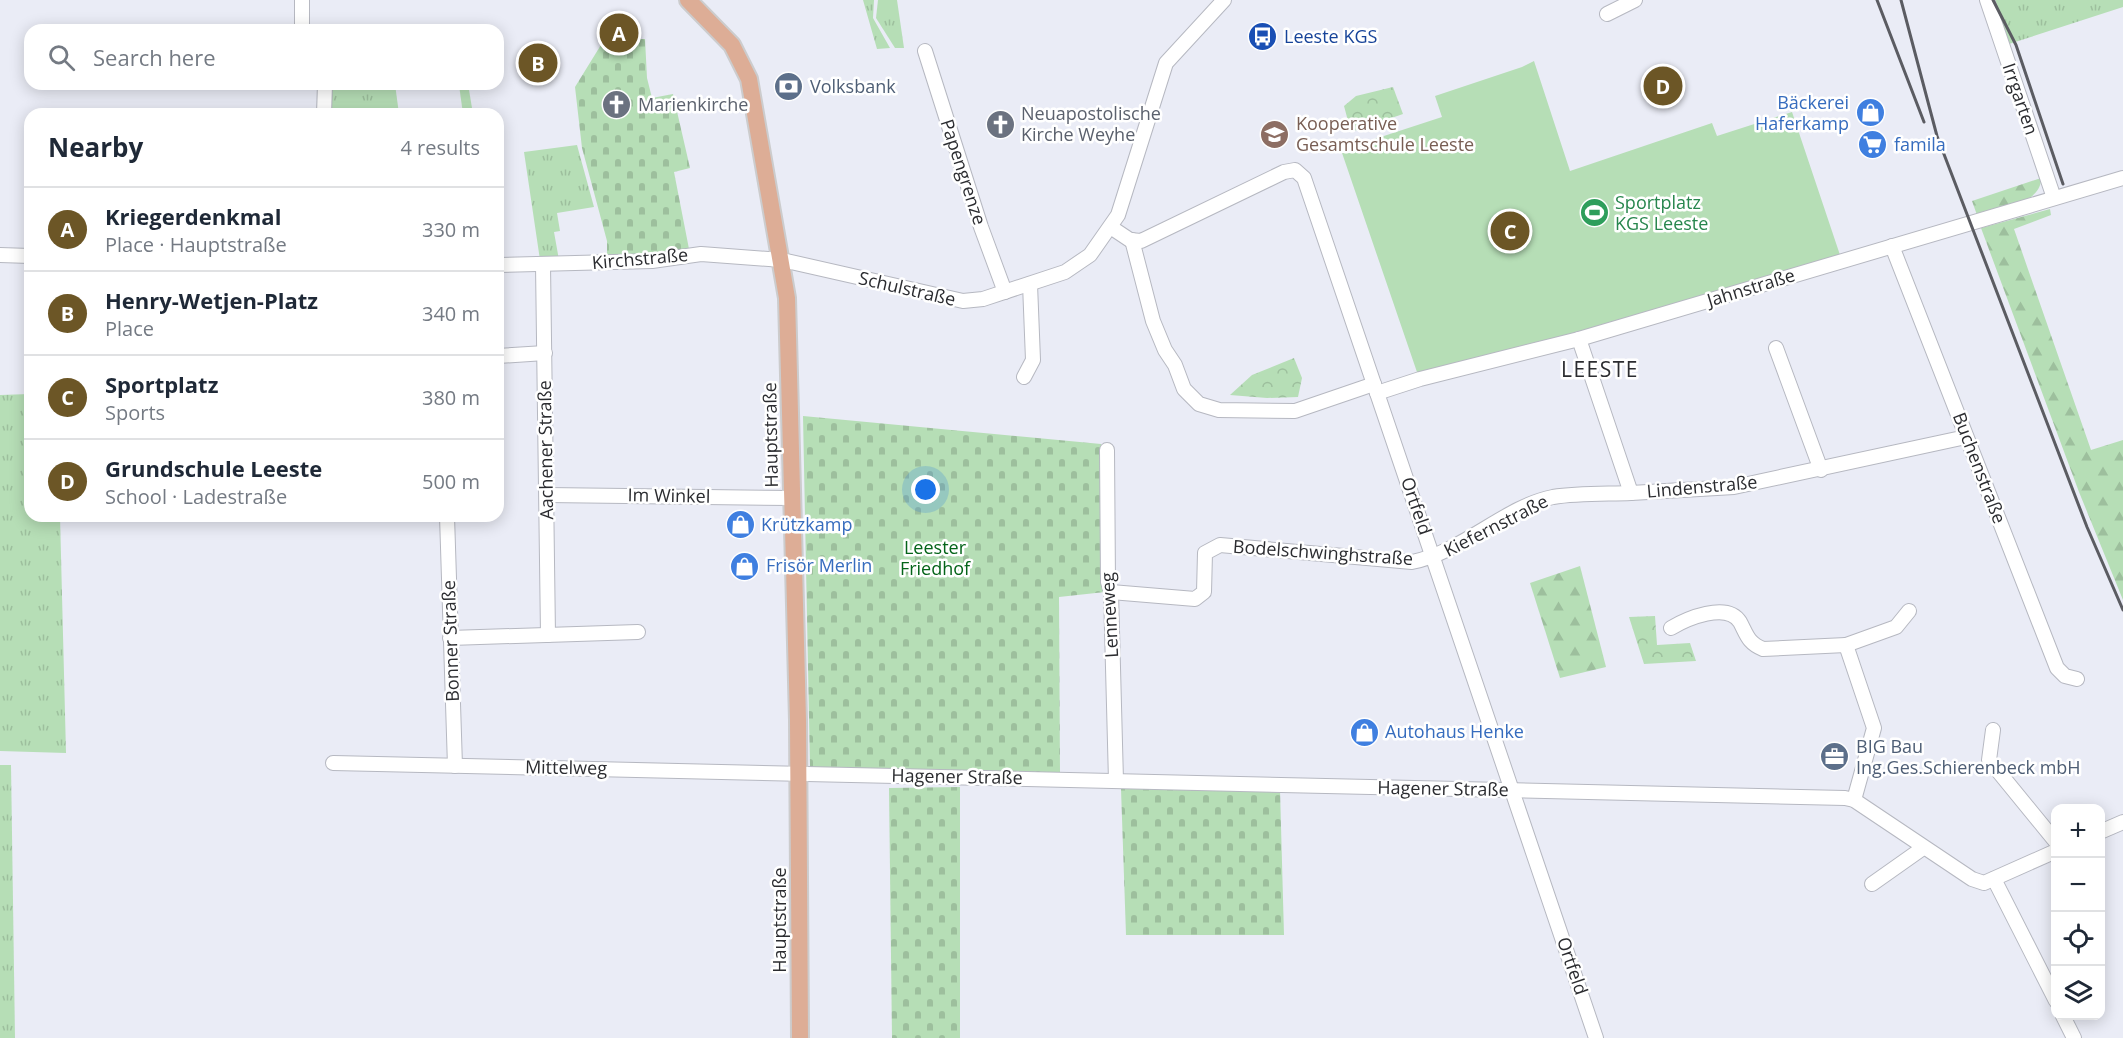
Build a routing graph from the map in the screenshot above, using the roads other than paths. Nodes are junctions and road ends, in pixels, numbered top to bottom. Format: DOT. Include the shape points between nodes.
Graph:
graph roads {
  1 [pos="302,0"];
  2 [pos="688,0"];
  3 [pos="1224,0"];
  4 [pos="1635,0"];
  5 [pos="1987,0"];
  6 [pos="1607,14"];
  7 [pos="302,24"];
  8 [pos="925,51"];
  9 [pos="325,90"];
  10 [pos="324,108"];
  11 [pos="2123,178"];
  12 [pos="2054,198"];
  13 [pos="1112,228"];
  14 [pos="1132,240"];
  15 [pos="1892,246"];
  16 [pos="0,255"];
  17 [pos="24,256"];
  18 [pos="782,260"];
  19 [pos="504,265"];
  20 [pos="543,266"];
  21 [pos="1030,284"];
  22 [pos="1005,292"];
  23 [pos="1579,339"];
  24 [pos="1776,348"];
  25 [pos="545,353"];
  26 [pos="504,356"];
  27 [pos="1024,377"];
  28 [pos="1375,388"];
  29 [pos="1966,437"];
  30 [pos="1107,450"];
  31 [pos="1821,470"];
  32 [pos="1631,493"];
  33 [pos="547,495"];
  34 [pos="792,498"];
  35 [pos="447,522"];
  36 [pos="1434,558"];
  37 [pos="1111,592"];
  38 [pos="1909,611"];
  39 [pos="1671,628"];
  40 [pos="638,632"];
  41 [pos="549,635"];
  42 [pos="450,638"];
  43 [pos="1846,645"];
  44 [pos="2078,679"];
  45 [pos="1993,730"];
  46 [pos="333,763"];
  47 [pos="455,766"];
  48 [pos="798,774"];
  49 [pos="1116,781"];
  50 [pos="1513,790"];
  51 [pos="1854,800"];
  52 [pos="2123,822"];
  53 [pos="2105,830"];
  54 [pos="2051,837"];
  55 [pos="1923,848"];
  56 [pos="2051,853"];
  57 [pos="1994,879"];
  58 [pos="1872,884"];
  59 [pos="2051,993"];
  60 [pos="2065,1020"];
  61 [pos="800,1038"];
  62 [pos="1596,1038"];
  63 [pos="2074,1038"];
  1 -- 7 [label="street"];
  2 -- 18 [label="main road, Hauptstraße" via="732,45 749,79"];
  3 -- 13 [label="street, Schulstraße" via="1166,63"];
  4 -- 6 [label="street"];
  5 -- 12 [label="street, Irrgarten"];
  8 -- 22 [label="street, Papengrenze"];
  9 -- 10 [label="street"];
  11 -- 12 [label="street, Jahnstraße"];
  12 -- 15 [label="street, Jahnstraße"];
  13 -- 14 [label="street"];
  13 -- 21 [label="street, Schulstraße" via="1075,267"];
  14 -- 28 [label="street, Jahnstraße" via="1150,311 1165,350 1184,389 1199,404 1219,410 1295,411"];
  14 -- 28 [label="street, Ortfeld" via="1149,238 1295,170 1304,178"];
  15 -- 23 [label="street, Jahnstraße"];
  15 -- 29 [label="street, Buchenstraße"];
  16 -- 17 [label="street"];
  18 -- 20 [label="street, Kirchstraße" via="700,254 652,261"];
  18 -- 22 [label="street, Schulstraße" via="955,300 983,299"];
  18 -- 34 [label="main road, Hauptstraße" via="787,298"];
  19 -- 20 [label="street, Kirchstraße"];
  20 -- 25 [label="street, Aachener Straße"];
  21 -- 22 [label="street, Schulstraße"];
  21 -- 27 [label="street" via="1033,360"];
  23 -- 28 [label="street, Jahnstraße"];
  23 -- 32 [label="street, Lindenstraße"];
  24 -- 31 [label="street"];
  25 -- 26 [label="street"];
  25 -- 33 [label="street, Aachener Straße"];
  28 -- 36 [label="street, Ortfeld"];
  29 -- 31 [label="street, Lindenstraße"];
  29 -- 44 [label="street, Buchenstraße" via="2057,668 2064,676"];
  30 -- 37 [label="street, Lenneweg"];
  31 -- 32 [label="street, Lindenstraße" via="1734,487"];
  32 -- 36 [label="street, Kiefernstraße" via="1552,497 1520,510"];
  33 -- 34 [label="street, Im Winkel"];
  33 -- 41 [label="street, Aachener Straße"];
  34 -- 48 [label="main road, Hauptstraße"];
  35 -- 42 [label="street, Bonner Straße"];
  36 -- 37 [label="street, Bodelschwinghstraße" via="1412,562 1220,544 1205,553 1204,592 1195,599"];
  36 -- 50 [label="street, Ortfeld"];
  37 -- 49 [label="street, Lenneweg"];
  38 -- 43 [label="street" via="1896,627"];
  39 -- 43 [label="street" via="1690,617 1730,614 1739,620 1753,645 1763,649"];
  40 -- 41 [label="street"];
  41 -- 42 [label="street"];
  42 -- 47 [label="street, Bonner Straße"];
  43 -- 51 [label="street" via="1874,728"];
  45 -- 54 [label="street" via="1989,760"];
  46 -- 47 [label="street, Mittelweg"];
  47 -- 48 [label="street, Mittelweg"];
  48 -- 49 [label="street, Hagener Straße"];
  48 -- 61 [label="main road, Hauptstraße"];
  49 -- 50 [label="street, Hagener Straße"];
  50 -- 51 [label="street, Hagener Straße"];
  50 -- 62 [label="street, Ortfeld"];
  51 -- 55 [label="street"];
  52 -- 53 [label="street"];
  55 -- 57 [label="street" via="1972,879 1984,883"];
  55 -- 58 [label="street"];
  56 -- 57 [label="street"];
  57 -- 59 [label="street"];
  60 -- 63 [label="street"];
}
